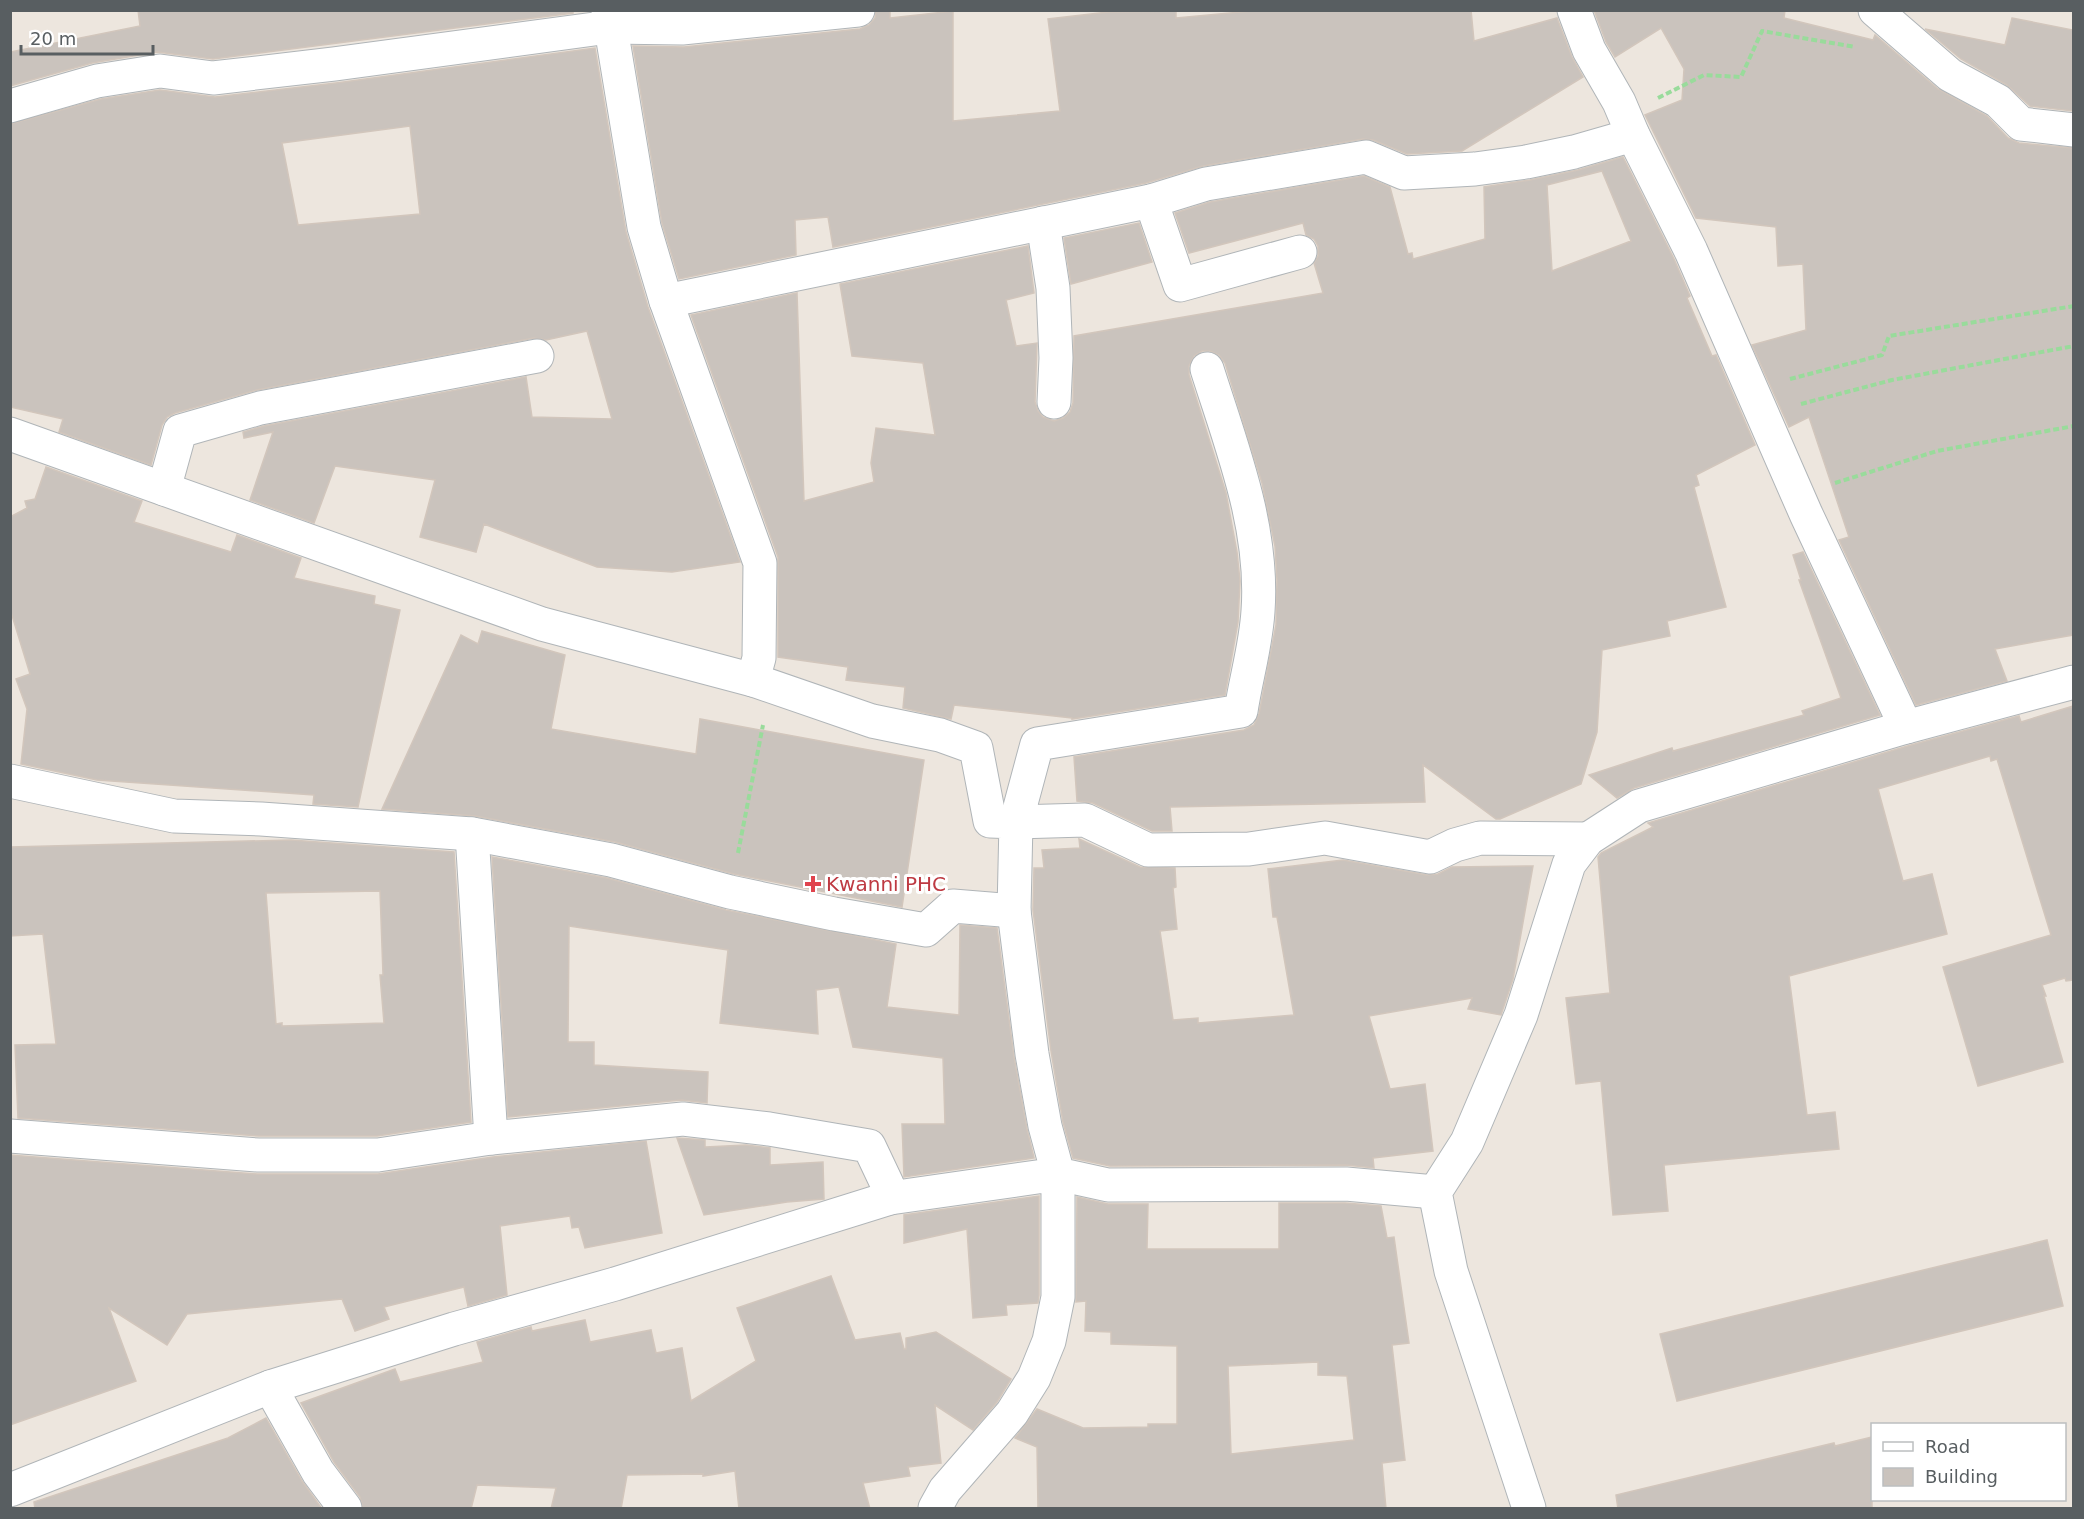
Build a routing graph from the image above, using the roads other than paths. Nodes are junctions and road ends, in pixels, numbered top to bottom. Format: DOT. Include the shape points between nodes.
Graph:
graph roads {
  1 [pos="858,10"];
  2 [pos="1574,10"];
  3 [pos="1875,10"];
  4 [pos="608,19"];
  5 [pos="10,106"];
  6 [pos="1628,125"];
  7 [pos="2073,130"];
  8 [pos="1151,201"];
  9 [pos="1043,223"];
  10 [pos="1300,252"];
  11 [pos="666,301"];
  12 [pos="537,356"];
  13 [pos="1207,369"];
  14 [pos="1054,402"];
  15 [pos="10,434"];
  16 [pos="164,489"];
  17 [pos="2073,682"];
  18 [pos="762,683"];
  19 [pos="1906,727"];
  20 [pos="10,781"];
  21 [pos="1016,822"];
  22 [pos="472,834"];
  23 [pos="1588,839"];
  24 [pos="1014,911"];
  25 [pos="10,1136"];
  26 [pos="492,1138"];
  27 [pos="1058,1174"];
  28 [pos="1435,1192"];
  29 [pos="890,1198"];
  30 [pos="270,1387"];
  31 [pos="10,1490"];
  32 [pos="345,1509"];
  33 [pos="935,1509"];
  34 [pos="1528,1509"];
  1 -- 4 [label="street" via="682,28"];
  2 -- 6 [label="street"];
  3 -- 7 [label="street" via="1950,75 1998,101 2020,124"];
  4 -- 5 [label="street" via="334,64 213,78 160,71 97,81"];
  4 -- 11 [label="street" via="644,227"];
  6 -- 8 [label="street" via="1574,152 1526,162 1404,173 1366,157 1206,184"];
  6 -- 19 [label="street" via="1691,251 1797,495"];
  8 -- 9 [label="street"];
  8 -- 10 [label="street" via="1180,285"];
  9 -- 11 [label="street"];
  9 -- 14 [label="street" via="1053,288"];
  11 -- 18 [label="street" via="760,563"];
  12 -- 16 [label="street" via="260,408 180,431"];
  13 -- 21 [label="street" via="1243,484 1257,548 1258,612 1241,711 1037,744"];
  15 -- 16 [label="street"];
  16 -- 18 [label="street" via="542,624"];
  17 -- 19 [label="street"];
  18 -- 21 [label="street" via="872,721 940,735 976,748 990,821"];
  19 -- 23 [label="street" via="1639,806"];
  20 -- 22 [label="street" via="174,816"];
  21 -- 23 [label="street" via="1085,820 1148,850 1249,849 1325,838 1430,857 1480,838"];
  21 -- 24 [label="street"];
  22 -- 24 [label="street" via="610,860 834,914 926,930 953,906"];
  22 -- 26 [label="street"];
  23 -- 28 [label="street" via="1569,864 1521,1015 1467,1142"];
  24 -- 27 [label="street" via="1032,1054"];
  25 -- 26 [label="street" via="258,1155 378,1155"];
  26 -- 29 [label="street" via="683,1119 769,1129 869,1146"];
  27 -- 28 [label="street" via="1108,1185 1346,1184"];
  27 -- 29 [label="street"];
  27 -- 33 [label="street" via="1058,1297 1049,1341 1034,1378 1012,1413 945,1490"];
  28 -- 34 [label="street" via="1451,1271"];
  29 -- 30 [label="street"];
  30 -- 31 [label="street"];
  30 -- 32 [label="street" via="318,1472"];
}
